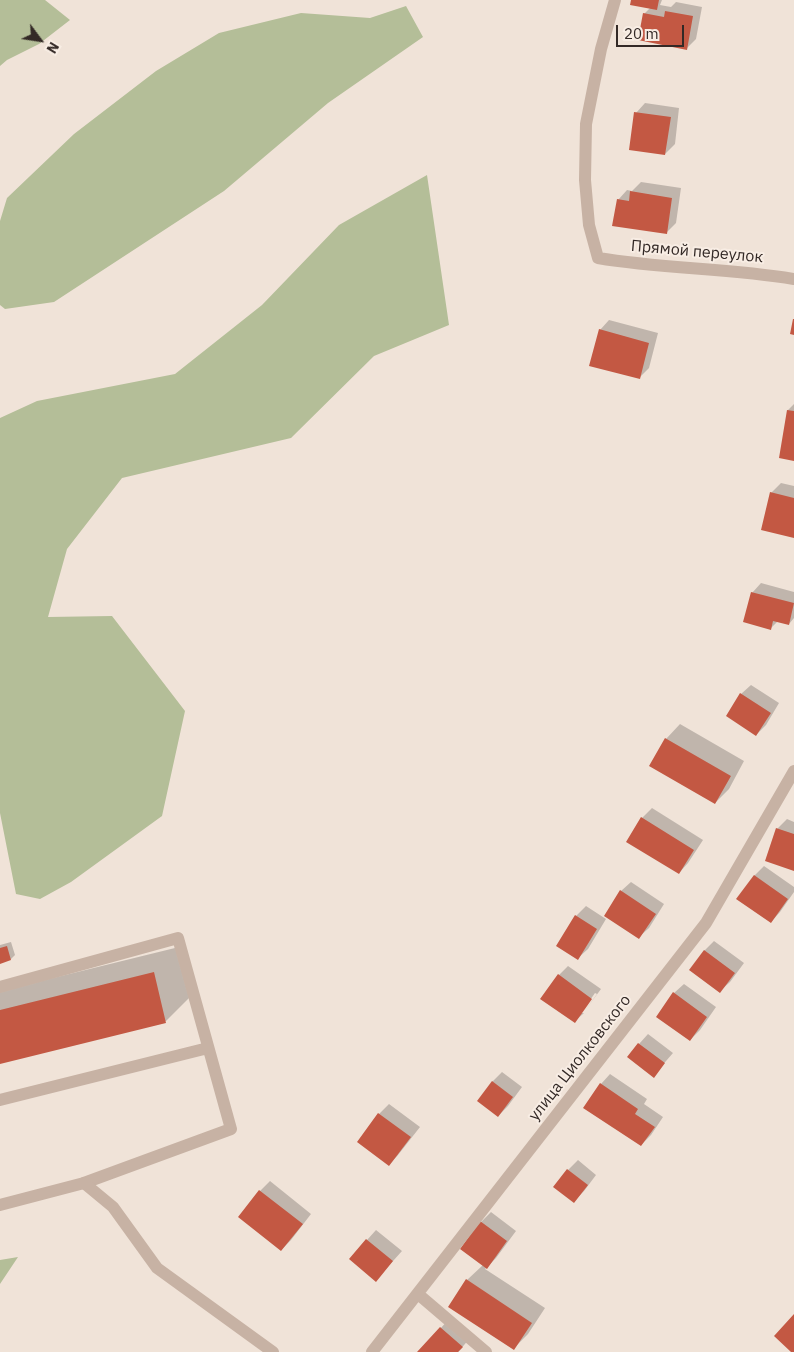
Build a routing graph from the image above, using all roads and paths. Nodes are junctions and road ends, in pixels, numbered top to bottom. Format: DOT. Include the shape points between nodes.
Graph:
graph roads {
  1 [pos="615,0"];
  2 [pos="794,279"];
  3 [pos="794,771"];
  4 [pos="0,987"];
  5 [pos="208,1048"];
  6 [pos="0,1100"];
  7 [pos="84,1183"];
  8 [pos="0,1205"];
  9 [pos="418,1294"];
  10 [pos="273,1352"];
  11 [pos="372,1352"];
  12 [pos="486,1352"];
  1 -- 2 [label="street, Прямой переулок" via="586,124 588,225 598,258 762,273"];
  3 -- 9 [label="street, улица Циолковского" via="706,923"];
  4 -- 5 [label="street" via="178,938"];
  5 -- 6 [label="street"];
  5 -- 7 [label="street" via="231,1129"];
  7 -- 8 [label="street"];
  7 -- 10 [label="street" via="113,1207 157,1268"];
  9 -- 11 [label="street, улица Циолковского"];
  9 -- 12 [label="street"];
}
